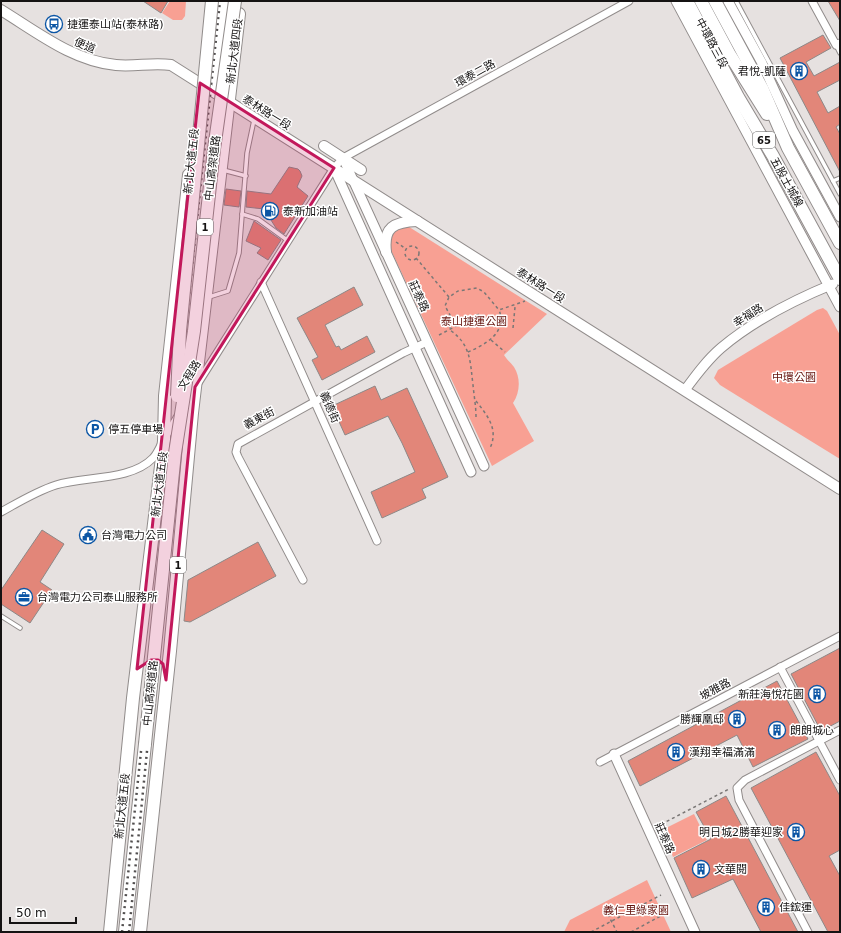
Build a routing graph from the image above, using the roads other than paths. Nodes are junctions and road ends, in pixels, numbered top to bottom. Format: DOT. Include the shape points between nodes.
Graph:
graph roads {
  1 [pos="207,1"];
  2 [pos="212,1"];
  3 [pos="223,1"];
  4 [pos="235,1"];
  5 [pos="240,1"];
  6 [pos="629,1"];
  7 [pos="676,1"];
  8 [pos="687,1"];
  9 [pos="701,1"];
  10 [pos="715,1"];
  11 [pos="728,1"];
  12 [pos="736,1"];
  13 [pos="812,1"];
  14 [pos="1,10"];
  15 [pos="838,44"];
  16 [pos="840,52"];
  17 [pos="730,54"];
  18 [pos="171,65"];
  19 [pos="215,77"];
  20 [pos="200,83"];
  21 [pos="228,102"];
  22 [pos="254,118"];
  23 [pos="324,146"];
  24 [pos="788,148"];
  25 [pos="773,156"];
  26 [pos="343,158"];
  27 [pos="334,168"];
  28 [pos="221,170"];
  29 [pos="361,170"];
  30 [pos="246,176"];
  31 [pos="840,178"];
  32 [pos="353,181"];
  33 [pos="833,181"];
  34 [pos="840,194"];
  35 [pos="242,214"];
  36 [pos="840,217"];
  37 [pos="417,221"];
  38 [pos="287,240"];
  39 [pos="840,243"];
  40 [pos="386,252"];
  41 [pos="181,253"];
  42 [pos="211,257"];
  43 [pos="840,280"];
  44 [pos="262,282"];
  45 [pos="829,286"];
  46 [pos="206,298"];
  47 [pos="840,307"];
  48 [pos="427,342"];
  49 [pos="415,348"];
  50 [pos="195,387"];
  51 [pos="685,390"];
  52 [pos="315,401"];
  53 [pos="164,442"];
  54 [pos="175,454"];
  55 [pos="484,466"];
  56 [pos="471,472"];
  57 [pos="840,489"];
  58 [pos="1,512"];
  59 [pos="378,541"];
  60 [pos="304,580"];
  61 [pos="1,616"];
  62 [pos="20,628"];
  63 [pos="840,636"];
  64 [pos="780,667"];
  65 [pos="137,669"];
  66 [pos="166,680"];
  67 [pos="840,730"];
  68 [pos="819,741"];
  69 [pos="614,754"];
  70 [pos="600,762"];
  71 [pos="840,780"];
  72 [pos="110,932"];
  73 [pos="125,932"];
  74 [pos="140,932"];
  75 [pos="695,932"];
  76 [pos="808,932"];
  1 -- 20 [label="main road, 1"];
  2 -- 54 [label="main road, 中山高架道路 / 1, bridge" via="206,84 180,331"];
  3 -- 19 [label="main road"];
  4 -- 54 [label="main road, 中山高架道路 / 1, bridge" via="214,149 194,331"];
  5 -- 21 [label="main road, 新北大道四段 / 1"];
  6 -- 26 [label="street, 環泰二路"];
  7 -- 45 [label="street, 中環路三段"];
  8 -- 25 [label="main road, 五股土城線 / 65"];
  9 -- 17 [label="main road"];
  10 -- 24 [label="main road, 五股土城線 / 65" via="762,88"];
  11 -- 36 [label="street" via="762,63 793,131"];
  12 -- 33 [label="lane"];
  13 -- 15 [label="street"];
  14 -- 18 [label="main road, 便道" via="81,58 118,65"];
  15 -- 16 [label="lane"];
  17 -- 24 [label="main road"];
  17 -- 25 [label="main road"];
  18 -- 20 [label="main road, 泰林路一段"];
  19 -- 20 [label="main road"];
  19 -- 21 [label="main road"];
  20 -- 21 [label="main road, 泰林路一段"];
  20 -- 41 [label="main road, 新北大道五段 / 1"];
  21 -- 22 [label="main road, 泰林路一段"];
  21 -- 28 [label="main road, 1"];
  22 -- 27 [label="main road, 泰林路一段"];
  22 -- 30 [label="lane" via="247,153"];
  23 -- 26 [label="main road"];
  24 -- 39 [label="main road, 五股土城線 / 65"];
  25 -- 43 [label="main road, 五股土城線 / 65"];
  26 -- 27 [label="street, 環泰二路"];
  26 -- 29 [label="main road"];
  26 -- 32 [label="street, 莊泰路"];
  27 -- 32 [label="main road, 泰林路一段"];
  27 -- 38 [label="street, 文程路"];
  27 -- 49 [label="street"];
  28 -- 30 [label="lane"];
  28 -- 42 [label="main road, 1"];
  30 -- 35 [label="lane"];
  31 -- 33 [label="lane"];
  32 -- 37 [label="main road, 泰林路一段"];
  32 -- 40 [label="street, 莊泰路"];
  33 -- 34 [label="lane"];
  35 -- 38 [label="lane" via="258,219"];
  35 -- 46 [label="lane" via="239,253 228,291"];
  37 -- 40 [label="main road" via="394,225 384,241"];
  37 -- 51 [label="main road, 泰林路一段"];
  38 -- 44 [label="street, 文程路"];
  40 -- 48 [label="street, 莊泰路"];
  41 -- 42 [label="main road" via="185,261 194,264"];
  41 -- 53 [label="main road, 新北大道五段 / 1" via="165,396"];
  42 -- 46 [label="main road, 1"];
  43 -- 45 [label="street, 幸福路"];
  44 -- 50 [label="street, 文程路"];
  44 -- 52 [label="street, 義德街"];
  45 -- 47 [label="street, 中環路三段"];
  45 -- 51 [label="street, 幸福路" via="767,317 720,348"];
  46 -- 50 [label="main road, 1"];
  48 -- 49 [label="street, 義東街"];
  48 -- 55 [label="street, 莊泰路"];
  49 -- 52 [label="street, 義東街"];
  49 -- 56 [label="street"];
  50 -- 53 [label="street, 文程路"];
  50 -- 66 [label="main road, 1"];
  51 -- 57 [label="main road, 泰林路一段"];
  52 -- 59 [label="street, 義德街"];
  52 -- 60 [label="street, 義東街" via="241,440 236,448 238,457"];
  53 -- 58 [label="street, 文程路" via="153,459 137,468 120,474 57,485"];
  53 -- 65 [label="main road, 新北大道五段 / 1"];
  54 -- 73 [label="main road, 中山高架道路 / 1, bridge"];
  55 -- 56 [label="lane"];
  61 -- 62 [label="lane"];
  63 -- 64 [label="street, 坡雅路"];
  64 -- 68 [label="street"];
  64 -- 69 [label="street, 坡雅路"];
  65 -- 66 [label="main road" via="151,660 158,660 163,664"];
  65 -- 72 [label="main road, 新北大道五段 / 1"];
  66 -- 74 [label="main road, 1"];
  67 -- 68 [label="street"];
  68 -- 71 [label="street"];
  68 -- 76 [label="street" via="745,780 737,788 739,800"];
  69 -- 70 [label="street, 坡雅路"];
  69 -- 75 [label="street, 莊泰路"];
}
